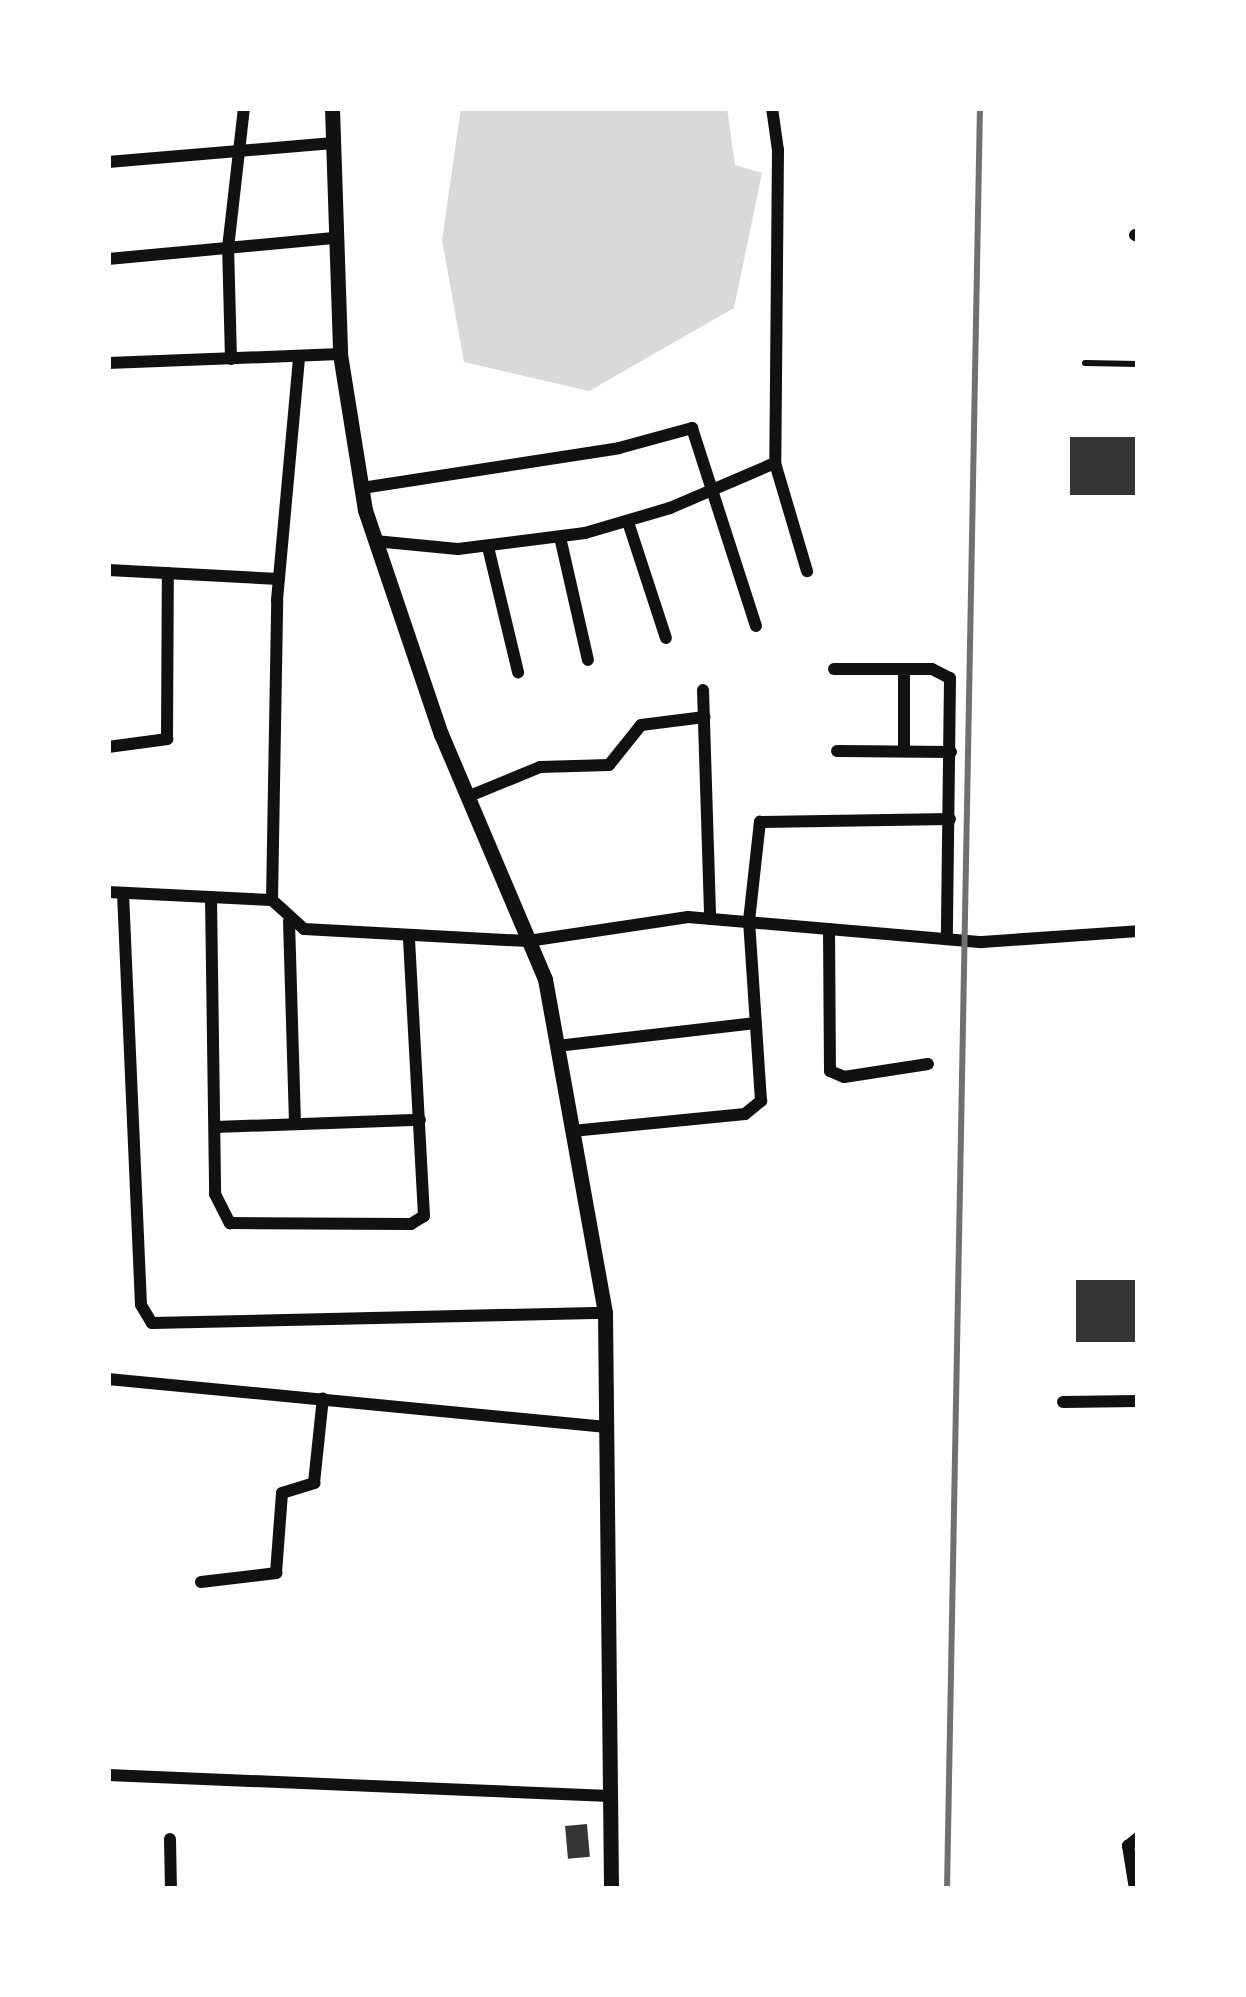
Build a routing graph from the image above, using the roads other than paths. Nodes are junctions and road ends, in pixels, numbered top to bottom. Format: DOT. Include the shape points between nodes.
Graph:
graph roads {
  1 [pos="244,108"];
  2 [pos="332,108"];
  3 [pos="772,108"];
  4 [pos="333,143"];
  5 [pos="236,151"];
  6 [pos="108,162"];
  7 [pos="336,238"];
  8 [pos="228,248"];
  9 [pos="108,259"];
  10 [pos="340,354"];
  11 [pos="298,356"];
  12 [pos="231,359"];
  13 [pos="108,363"];
  14 [pos="1085,363"];
  15 [pos="1138,364"];
  16 [pos="776,463"];
  17 [pos="362,488"];
  18 [pos="714,489"];
  19 [pos="628,522"];
  20 [pos="560,537"];
  21 [pos="376,541"];
  22 [pos="488,547"];
  23 [pos="108,570"];
  24 [pos="807,571"];
  25 [pos="168,573"];
  26 [pos="280,580"];
  27 [pos="756,626"];
  28 [pos="666,638"];
  29 [pos="588,660"];
  30 [pos="834,669"];
  31 [pos="904,669"];
  32 [pos="518,672"];
  33 [pos="703,690"];
  34 [pos="704,717"];
  35 [pos="108,747"];
  36 [pos="837,751"];
  37 [pos="904,751"];
  38 [pos="951,752"];
  39 [pos="467,797"];
  40 [pos="950,819"];
  41 [pos="116,892"];
  42 [pos="211,897"];
  43 [pos="272,901"];
  44 [pos="710,919"];
  45 [pos="289,921"];
  46 [pos="748,921"];
  47 [pos="829,929"];
  48 [pos="1138,931"];
  49 [pos="409,936"];
  50 [pos="947,939"];
  51 [pos="529,940"];
  52 [pos="756,1023"];
  53 [pos="557,1046"];
  54 [pos="928,1064"];
  55 [pos="420,1120"];
  56 [pos="295,1124"];
  57 [pos="214,1127"];
  58 [pos="572,1131"];
  59 [pos="605,1312"];
  60 [pos="108,1379"];
  61 [pos="323,1398"];
  62 [pos="1138,1401"];
  63 [pos="1063,1402"];
  64 [pos="604,1427"];
  65 [pos="201,1582"];
  66 [pos="108,1775"];
  67 [pos="610,1796"];
  68 [pos="1138,1838"];
  69 [pos="170,1839"];
  70 [pos="171,1889"];
  71 [pos="611,1889"];
  72 [pos="1135,1889"];
  1 -- 5 [label="street"];
  2 -- 4 [label="street"];
  3 -- 16 [label="street"];
  4 -- 5 [label="street"];
  4 -- 7 [label="street"];
  5 -- 6 [label="street"];
  5 -- 8 [label="street"];
  7 -- 8 [label="street"];
  7 -- 10 [label="street"];
  8 -- 9 [label="street"];
  8 -- 12 [label="street"];
  10 -- 11 [label="street"];
  10 -- 17 [label="street"];
  11 -- 12 [label="street"];
  11 -- 26 [label="street"];
  12 -- 13 [label="street"];
  14 -- 15 [label="lane"];
  16 -- 18 [label="street"];
  16 -- 24 [label="street"];
  17 -- 18 [label="street" via="619,448 684,426 698,435"];
  17 -- 21 [label="street"];
  18 -- 19 [label="street"];
  18 -- 27 [label="street"];
  19 -- 20 [label="street"];
  19 -- 28 [label="street"];
  20 -- 22 [label="street"];
  20 -- 29 [label="street"];
  21 -- 22 [label="street"];
  21 -- 39 [label="street"];
  22 -- 32 [label="street"];
  23 -- 25 [label="street"];
  25 -- 26 [label="street"];
  25 -- 35 [label="street" via="166,740"];
  26 -- 43 [label="street"];
  30 -- 31 [label="street"];
  31 -- 37 [label="street"];
  31 -- 38 [label="street" via="950,678"];
  33 -- 34 [label="street"];
  34 -- 39 [label="street" via="641,724 609,765 539,766"];
  34 -- 44 [label="street"];
  36 -- 37 [label="street"];
  37 -- 38 [label="street"];
  38 -- 40 [label="street"];
  39 -- 51 [label="street"];
  40 -- 46 [label="street" via="760,822"];
  40 -- 50 [label="street"];
  41 -- 42 [label="street"];
  41 -- 59 [label="street" via="141,1305 152,1323"];
  42 -- 43 [label="street"];
  42 -- 57 [label="street"];
  43 -- 45 [label="street"];
  44 -- 46 [label="street"];
  44 -- 51 [label="street"];
  45 -- 49 [label="street"];
  45 -- 56 [label="street"];
  46 -- 47 [label="street"];
  46 -- 52 [label="street"];
  47 -- 50 [label="street"];
  47 -- 54 [label="street" via="830,1071 844,1077"];
  48 -- 50 [label="street" via="1042,943"];
  49 -- 51 [label="street"];
  49 -- 55 [label="street"];
  51 -- 53 [label="street"];
  52 -- 53 [label="street"];
  52 -- 58 [label="street" via="755,1110"];
  53 -- 58 [label="street"];
  55 -- 56 [label="street"];
  55 -- 57 [label="street" via="426,1205 410,1224 230,1223 215,1194"];
  56 -- 57 [label="street"];
  58 -- 59 [label="street"];
  59 -- 64 [label="street"];
  60 -- 61 [label="street"];
  61 -- 64 [label="street"];
  61 -- 65 [label="street" via="314,1483 282,1493 276,1573"];
  62 -- 63 [label="street"];
  64 -- 67 [label="street"];
  66 -- 67 [label="street"];
  67 -- 71 [label="street"];
  68 -- 72 [label="street" via="1127,1856"];
  69 -- 70 [label="street"];
}
